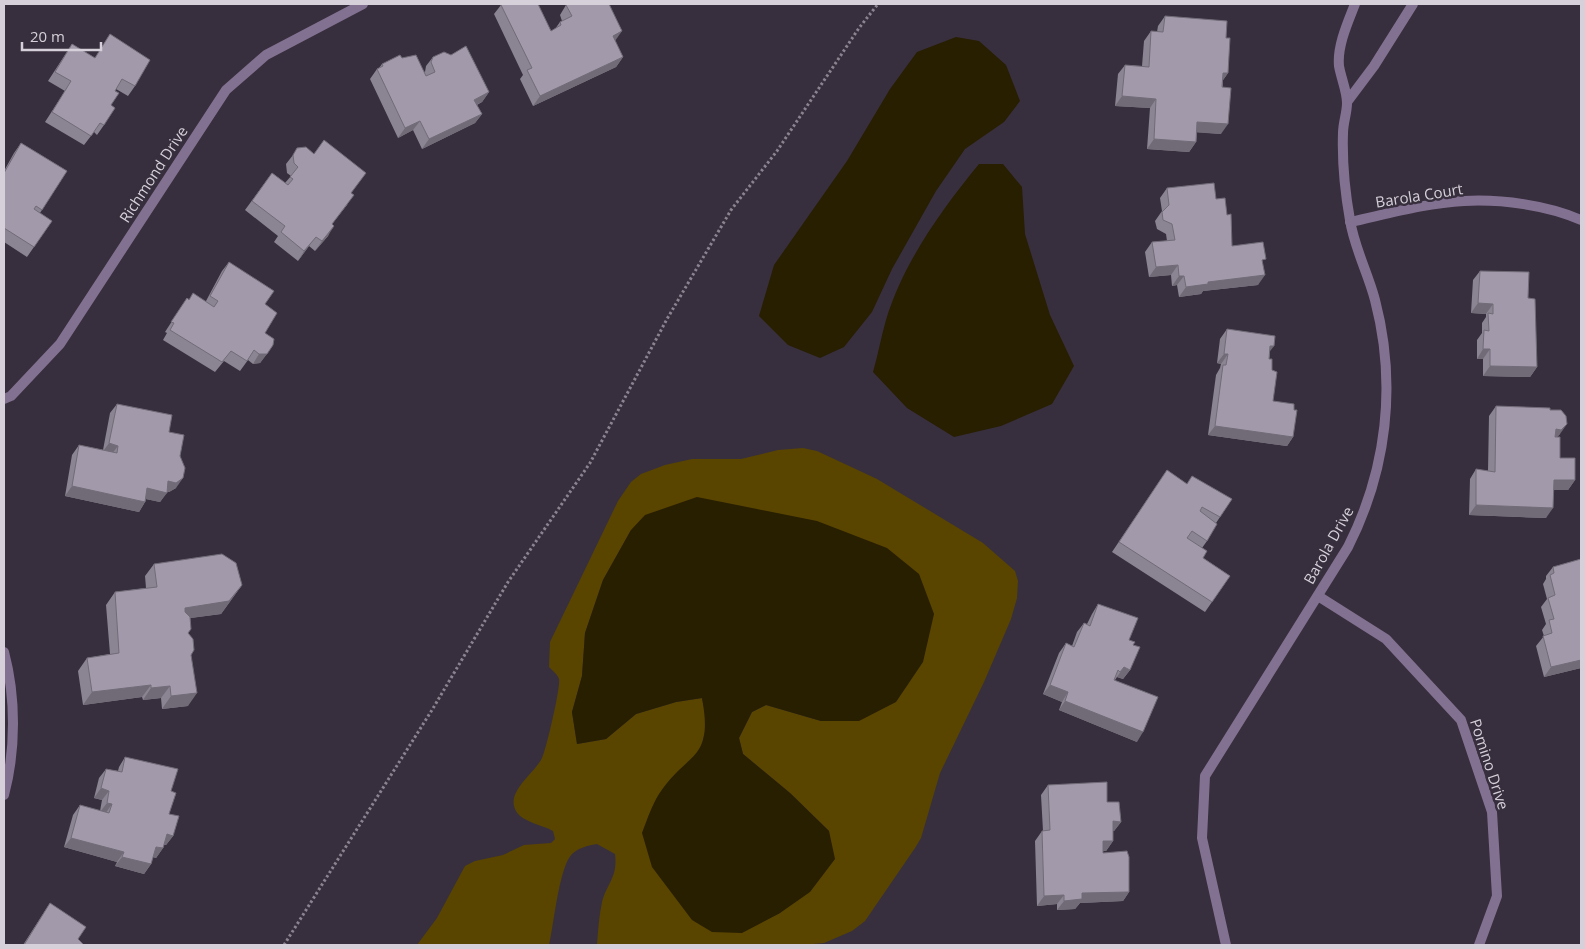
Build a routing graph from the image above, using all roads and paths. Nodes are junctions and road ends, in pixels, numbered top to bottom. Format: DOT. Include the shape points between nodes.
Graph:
graph roads {
  1 [pos="363,4"];
  2 [pos="878,4"];
  3 [pos="1355,4"];
  4 [pos="1413,4"];
  5 [pos="1347,102"];
  6 [pos="1581,220"];
  7 [pos="1350,222"];
  8 [pos="4,399"];
  9 [pos="1318,596"];
  10 [pos="4,652"];
  11 [pos="4,795"];
  12 [pos="284,945"];
  13 [pos="1226,945"];
  14 [pos="1479,945"];
  1 -- 8 [label="street, Richmond Drive" via="266,55 226,90 60,344 11,396"];
  2 -- 12 [label="path" via="731,210 667,319 590,463 508,582 432,710"];
  3 -- 5 [label="street, Barola Drive" via="1340,49 1339,64"];
  4 -- 5 [label="street"];
  5 -- 7 [label="street, Barola Drive" via="1343,155"];
  6 -- 7 [label="street, Barola Court" via="1543,209 1464,201"];
  7 -- 9 [label="street, Barola Drive" via="1381,328 1386,370 1383,444 1363,518"];
  9 -- 13 [label="street, Barola Drive" via="1204,776 1202,838"];
  9 -- 14 [label="street, Pomino Drive" via="1386,639 1461,720 1492,812 1498,896"];
  10 -- 11 [label="street" via="14,726"];
}
